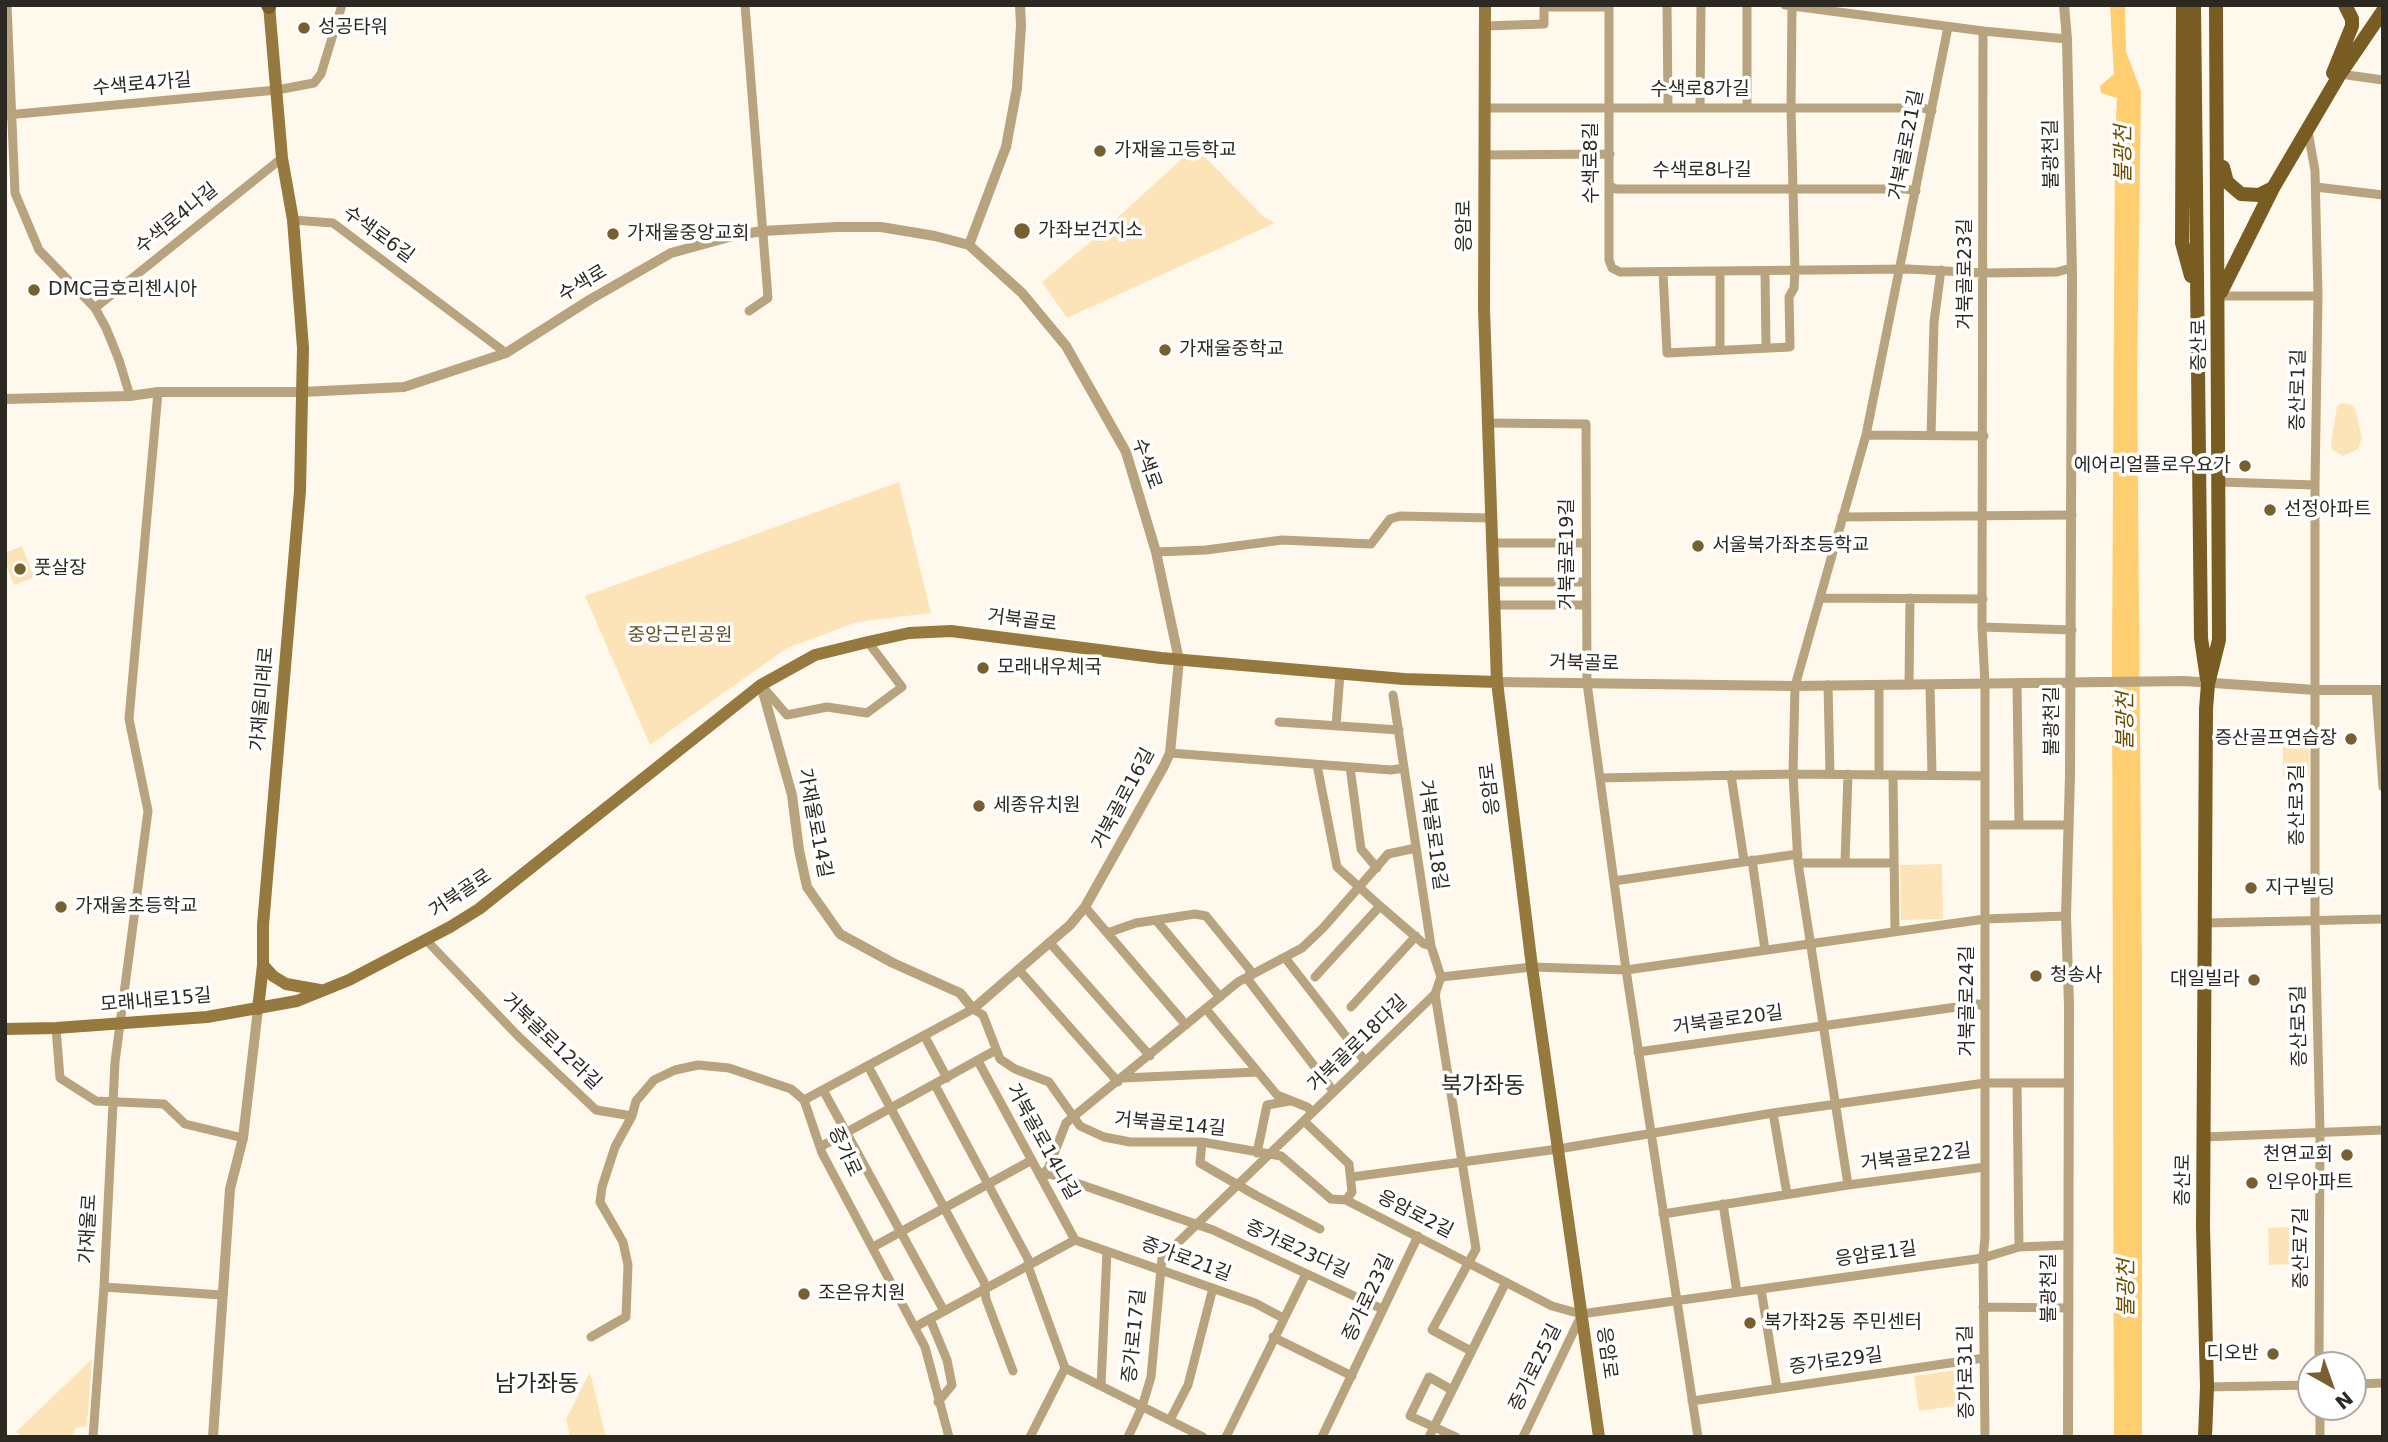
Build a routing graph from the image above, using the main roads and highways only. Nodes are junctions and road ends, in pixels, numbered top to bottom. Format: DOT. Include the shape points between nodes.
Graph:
graph roads {
  1 [pos="1485,5"];
  2 [pos="2183,5"];
  3 [pos="2194,5"];
  4 [pos="2216,5"];
  5 [pos="2345,5"];
  6 [pos="268,6"];
  7 [pos="2383,11"];
  8 [pos="2324,101"];
  9 [pos="2217,120"];
  10 [pos="2273,188"];
  11 [pos="2219,296"];
  12 [pos="2197,297"];
  13 [pos="1497,682"];
  14 [pos="2208,684"];
  15 [pos="263,965"];
  16 [pos="324,991"];
  17 [pos="258,1009"];
  18 [pos="5,1029"];
  19 [pos="1599,1437"];
  20 [pos="2205,1437"];
  1 -- 13 [label="main road, 응암로" via="1487,423"];
  2 -- 12 [label="main road" via="2182,243"];
  3 -- 12 [label="main road, 증산로"];
  4 -- 9 [label="main road, 증산로"];
  5 -- 8 [label="main road" via="2352,26"];
  6 -- 15 [label="main road, 가재울미래로" via="303,348 300,491"];
  7 -- 8 [label="main road"];
  8 -- 10 [label="main road"];
  9 -- 10 [label="main road" via="2227,182 2241,194 2259,195"];
  9 -- 11 [label="main road, 증산로"];
  10 -- 11 [label="main road"];
  11 -- 14 [label="main road, 증산로" via="2219,640"];
  12 -- 14 [label="main road, 증산로" via="2202,646"];
  13 -- 16 [label="main road, 거북골로" via="1179,660 951,631 909,633 868,642 815,656 761,685 479,909"];
  13 -- 19 [label="main road, 응암로" via="1531,967"];
  14 -- 20 [label="main road, 증산로"];
  15 -- 16 [label="main road" via="293,987"];
  15 -- 17 [label="main road, 가재울미래로"];
  16 -- 17 [label="main road, 거북골로"];
  17 -- 18 [label="main road, 모래내로15길" via="121,1024"];
}
